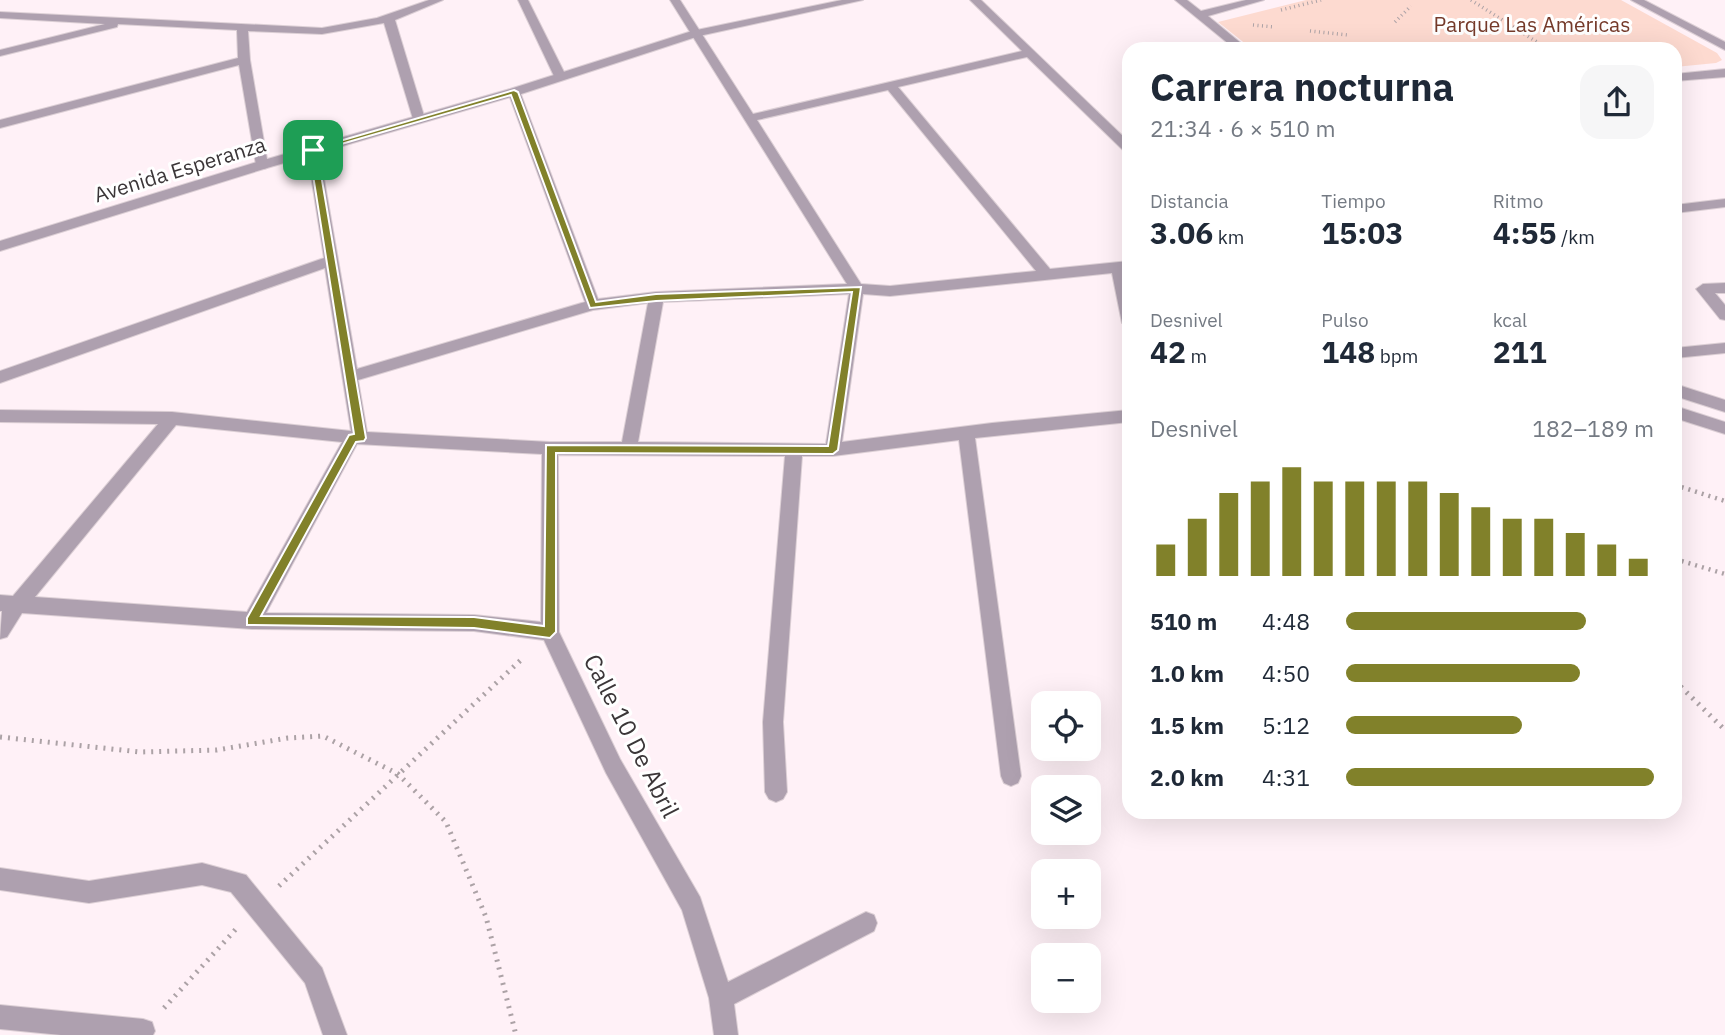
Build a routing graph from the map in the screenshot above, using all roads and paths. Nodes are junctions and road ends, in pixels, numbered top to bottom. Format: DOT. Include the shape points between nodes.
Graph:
graph roads {
  1 [pos="438,0"];
  2 [pos="523,0"];
  3 [pos="675,0"];
  4 [pos="858,0"];
  5 [pos="975,0"];
  6 [pos="1180,0"];
  7 [pos="1259,0"];
  8 [pos="1471,0"];
  9 [pos="1636,0"];
  10 [pos="1671,0"];
  11 [pos="1411,6"];
  12 [pos="1648,6"];
  13 [pos="0,15"];
  14 [pos="1200,15"];
  15 [pos="133,20"];
  16 [pos="389,20"];
  17 [pos="1395,22"];
  18 [pos="242,26"];
  19 [pos="1310,31"];
  20 [pos="696,33"];
  21 [pos="1348,35"];
  22 [pos="1233,42"];
  23 [pos="1537,42"];
  24 [pos="1725,47"];
  25 [pos="1029,52"];
  26 [pos="0,53"];
  27 [pos="244,60"];
  28 [pos="1725,73"];
  29 [pos="560,76"];
  30 [pos="1682,77"];
  31 [pos="890,85"];
  32 [pos="514,92"];
  33 [pos="751,118"];
  34 [pos="418,120"];
  35 [pos="0,124"];
  36 [pos="1122,142"];
  37 [pos="313,150"];
  38 [pos="262,164"];
  39 [pos="1725,203"];
  40 [pos="1682,208"];
  41 [pos="0,246"];
  42 [pos="330,261"];
  43 [pos="1122,267"];
  44 [pos="1046,274"];
  45 [pos="1725,288"];
  46 [pos="858,289"];
  47 [pos="656,298"];
  48 [pos="593,305"];
  49 [pos="1725,315"];
  50 [pos="1725,348"];
  51 [pos="1682,352"];
  52 [pos="0,377"];
  53 [pos="350,377"];
  54 [pos="1682,392"];
  55 [pos="1725,406"];
  56 [pos="1682,414"];
  57 [pos="0,416"];
  58 [pos="1122,417"];
  59 [pos="172,418"];
  60 [pos="1725,428"];
  61 [pos="966,432"];
  62 [pos="357,438"];
  63 [pos="550,448"];
  64 [pos="629,449"];
  65 [pos="794,450"];
  66 [pos="833,450"];
  67 [pos="1682,487"];
  68 [pos="1725,501"];
  69 [pos="1682,561"];
  70 [pos="1725,574"];
  71 [pos="9,604"];
  72 [pos="252,621"];
  73 [pos="0,631"];
  74 [pos="550,632"];
  75 [pos="1682,688"];
  76 [pos="1725,730"];
  77 [pos="0,737"];
  78 [pos="398,774"];
  79 [pos="1011,776"];
  80 [pos="776,792"];
  81 [pos="0,879"];
  82 [pos="257,906"];
  83 [pos="866,923"];
  84 [pos="721,998"];
  85 [pos="0,1017"];
  86 [pos="143,1031"];
  87 [pos="335,1035"];
  88 [pos="516,1035"];
  89 [pos="726,1035"];
  1 -- 16 [label="street"];
  2 -- 29 [label="street"];
  3 -- 20 [label="street"];
  4 -- 20 [label="street, Avenida Esperanza"];
  5 -- 25 [label="street"];
  6 -- 14 [label="street"];
  7 -- 14 [label="street"];
  8 -- 23 [label="path"];
  9 -- 12 [label="street"];
  10 -- 12 [label="street"];
  11 -- 17 [label="path"];
  12 -- 24 [label="street"];
  13 -- 15 [label="street"];
  14 -- 22 [label="street"];
  15 -- 18 [label="street"];
  15 -- 26 [label="street"];
  16 -- 18 [label="street" via="358,29 322,31"];
  16 -- 34 [label="street"];
  18 -- 27 [label="street"];
  19 -- 21 [label="path"];
  20 -- 29 [label="street, Avenida Esperanza"];
  20 -- 33 [label="street"];
  25 -- 31 [label="street"];
  25 -- 36 [label="street"];
  27 -- 35 [label="street"];
  27 -- 38 [label="street"];
  28 -- 30 [label="street"];
  29 -- 32 [label="street, Avenida Esperanza"];
  31 -- 33 [label="street"];
  31 -- 44 [label="street"];
  32 -- 34 [label="street, Avenida Esperanza"];
  32 -- 48 [label="street"];
  33 -- 46 [label="street"];
  34 -- 37 [label="street, Avenida Esperanza"];
  37 -- 38 [label="street, Avenida Esperanza"];
  37 -- 42 [label="street"];
  38 -- 41 [label="street, Avenida Esperanza"];
  39 -- 40 [label="street"];
  42 -- 52 [label="street"];
  42 -- 53 [label="street"];
  43 -- 44 [label="street"];
  44 -- 46 [label="street" via="890,291"];
  45 -- 49 [label="street" via="1703,289"];
  46 -- 47 [label="street"];
  46 -- 66 [label="street"];
  47 -- 48 [label="street"];
  47 -- 64 [label="street"];
  48 -- 53 [label="street"];
  50 -- 51 [label="street"];
  53 -- 62 [label="street"];
  54 -- 55 [label="street"];
  56 -- 60 [label="street"];
  57 -- 59 [label="street"];
  58 -- 61 [label="street"];
  59 -- 62 [label="street"];
  59 -- 71 [label="street"];
  61 -- 66 [label="street"];
  61 -- 79 [label="street"];
  62 -- 63 [label="street"];
  62 -- 72 [label="street"];
  63 -- 64 [label="street"];
  63 -- 74 [label="street, Calle 10 De Abril"];
  64 -- 65 [label="street"];
  65 -- 66 [label="street"];
  65 -- 80 [label="street" via="773,722"];
  67 -- 68 [label="path"];
  69 -- 70 [label="path"];
  71 -- 72 [label="street"];
  71 -- 73 [label="street"];
  72 -- 74 [label="street" via="474,623"];
  74 -- 78 [label="path"];
  74 -- 84 [label="street, Calle 10 De Abril" via="613,766 692,905"];
  75 -- 76 [label="path"];
  77 -- 78 [label="path" via="140,752 217,750 323,736"];
  78 -- 82 [label="path"];
  78 -- 88 [label="path" via="446,822 486,917"];
  81 -- 82 [label="street" via="89,892 202,874 238,883"];
  82 -- 86 [label="path"];
  82 -- 87 [label="street" via="314,976"];
  83 -- 84 [label="street"];
  84 -- 89 [label="street, Calle 10 De Abril"];
  85 -- 86 [label="street"];
}
